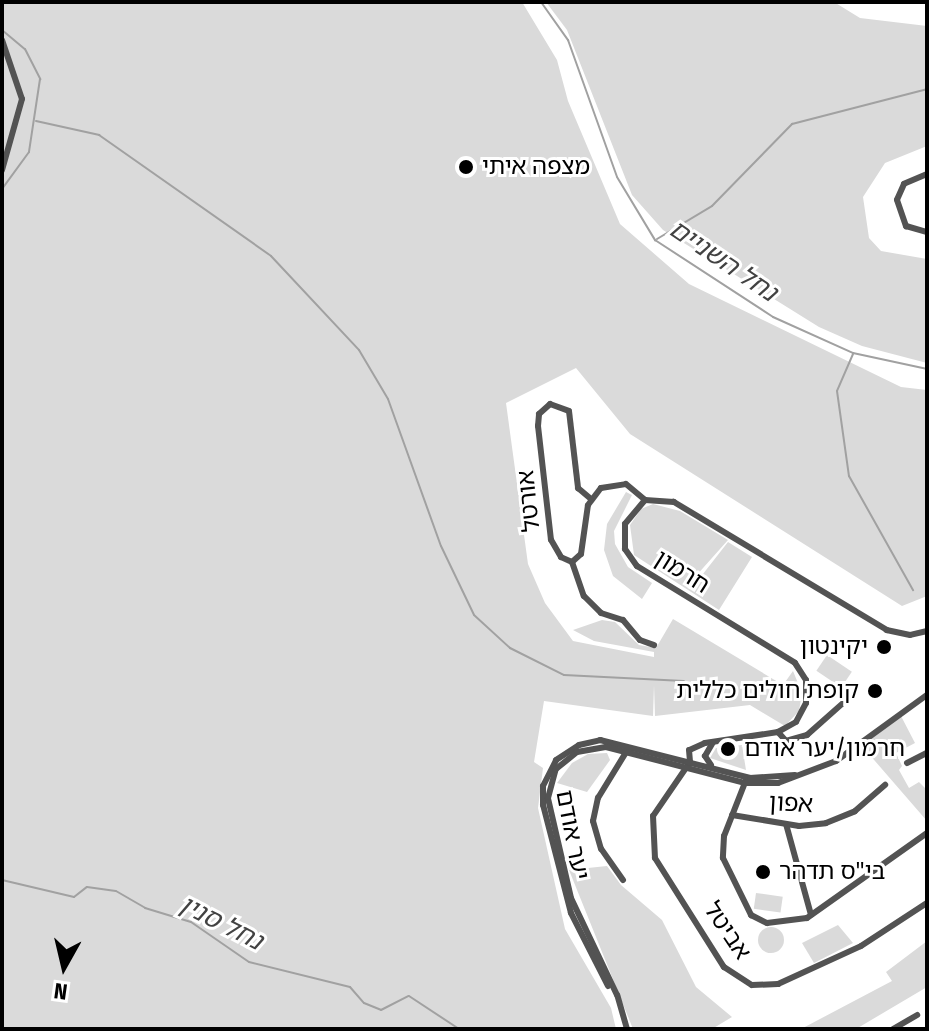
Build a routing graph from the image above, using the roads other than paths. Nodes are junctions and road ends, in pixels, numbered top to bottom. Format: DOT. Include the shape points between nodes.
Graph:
graph roads {
  1 [pos="2,40"];
  2 [pos="2,170"];
  3 [pos="927,174"];
  4 [pos="927,232"];
  5 [pos="591,499"];
  6 [pos="645,500"];
  7 [pos="572,562"];
  8 [pos="927,631"];
  9 [pos="654,645"];
  10 [pos="927,695"];
  11 [pos="843,703"];
  12 [pos="778,732"];
  13 [pos="714,742"];
  14 [pos="628,748"];
  15 [pos="927,753"];
  16 [pos="907,763"];
  17 [pos="688,764"];
  18 [pos="713,768"];
  19 [pos="746,780"];
  20 [pos="885,785"];
  21 [pos="732,815"];
  22 [pos="786,824"];
  23 [pos="927,833"];
  24 [pos="623,880"];
  25 [pos="927,903"];
  26 [pos="811,915"];
  27 [pos="917,1015"];
  28 [pos="625,1029"];
  29 [pos="893,1029"];
  1 -- 2 [label="street" via="22,99"];
  3 -- 4 [label="street" via="904,184 897,200 906,226"];
  5 -- 6 [label="street" via="618,482 634,487"];
  5 -- 7 [label="street" via="581,554"];
  5 -- 7 [label="street, אורטל" via="578,488 569,411 550,404 539,414 538,426 551,540 561,557"];
  6 -- 8 [label="street" via="683,506 887,630 910,635"];
  6 -- 12 [label="street, חרמון" via="625,524 623,541 630,558 802,671 808,691 802,714"];
  7 -- 9 [label="street, אורטל" via="584,596 601,613 623,620 640,640"];
  10 -- 19 [label="street, יער אודם" via="811,774"];
  11 -- 12 [label="street" via="807,735 786,741"];
  12 -- 13 [label="street"];
  13 -- 17 [label="street" via="689,750"];
  13 -- 18 [label="street" via="705,756"];
  14 -- 17 [label="street, יער אודם"];
  14 -- 24 [label="street" via="598,798 593,821 601,849"];
  14 -- 28 [label="street, יער אודם" via="598,747 570,756 556,769 548,792 571,898 617,995"];
  15 -- 16 [label="street"];
  17 -- 18 [label="street, יער אודם"];
  17 -- 19 [label="street, יער אודם"];
  17 -- 25 [label="street, אביטל" via="653,816 652,850 724,967 742,982 763,986 786,981 859,947"];
  18 -- 19 [label="street, יער אודם"];
  19 -- 21 [label="street"];
  20 -- 22 [label="street, אפון" via="842,818"];
  21 -- 22 [label="street, אפון"];
  21 -- 26 [label="street" via="723,858 751,915 778,924"];
  22 -- 26 [label="street"];
  23 -- 26 [label="street"];
  27 -- 29 [label="street"];
}
